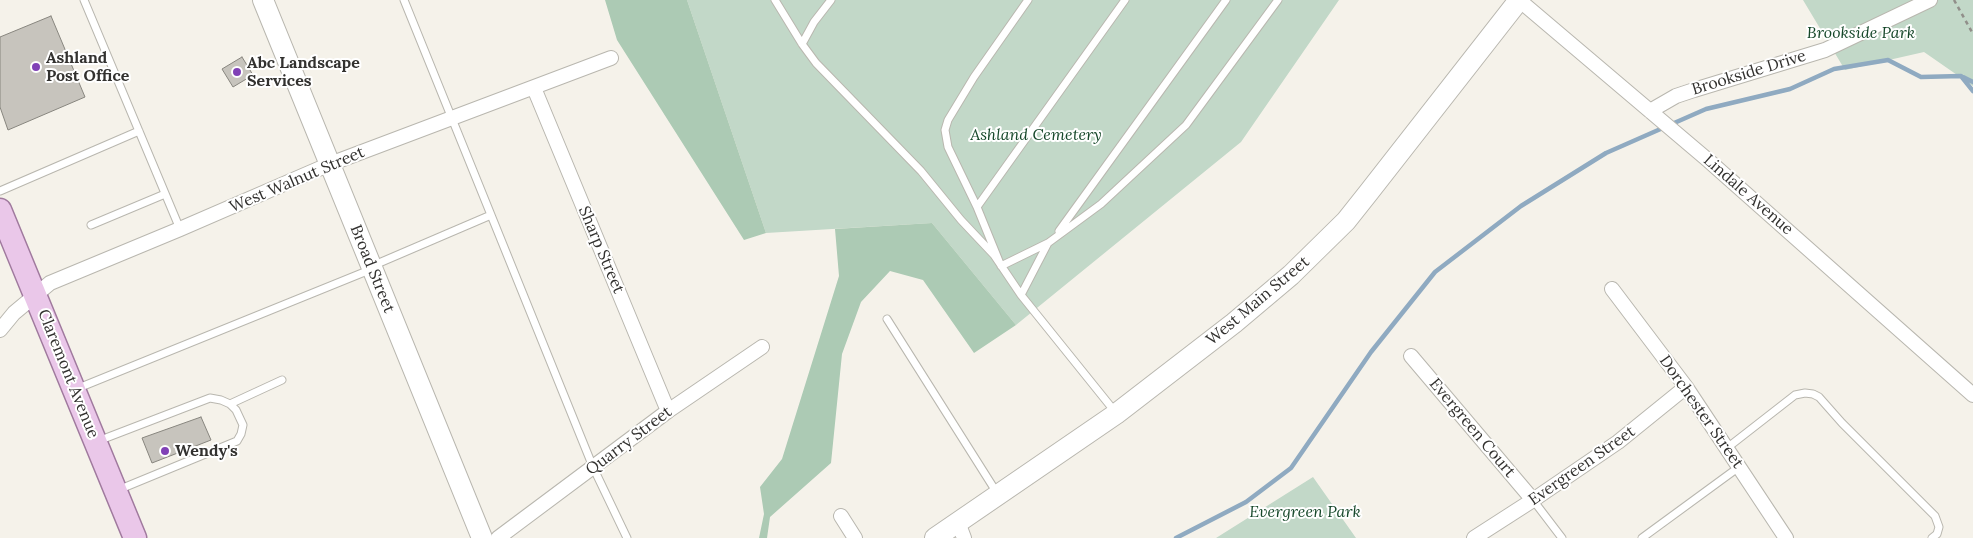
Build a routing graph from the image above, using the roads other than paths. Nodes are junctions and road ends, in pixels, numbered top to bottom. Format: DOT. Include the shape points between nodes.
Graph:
graph roads {
  1 [pos="84,0"];
  2 [pos="263,0"];
  3 [pos="404,0"];
  4 [pos="775,0"];
  5 [pos="831,0"];
  6 [pos="1028,0"];
  7 [pos="1125,0"];
  8 [pos="1226,0"];
  9 [pos="1278,0"];
  10 [pos="1519,0"];
  11 [pos="1930,0"];
  12 [pos="802,44"];
  13 [pos="611,58"];
  14 [pos="534,88"];
  15 [pos="1653,113"];
  16 [pos="452,118"];
  17 [pos="139,131"];
  18 [pos="330,164"];
  19 [pos="0,190"];
  20 [pos="165,194"];
  21 [pos="977,207"];
  22 [pos="0,210"];
  23 [pos="491,215"];
  24 [pos="91,225"];
  25 [pos="180,229"];
  26 [pos="1054,237"];
  27 [pos="1048,243"];
  28 [pos="1001,266"];
  29 [pos="372,267"];
  30 [pos="1612,289"];
  31 [pos="35,294"];
  32 [pos="1021,295"];
  33 [pos="887,319"];
  34 [pos="0,330"];
  35 [pos="762,347"];
  36 [pos="1411,356"];
  37 [pos="282,380"];
  38 [pos="1686,387"];
  39 [pos="74,390"];
  40 [pos="1973,395"];
  41 [pos="230,404"];
  42 [pos="668,411"];
  43 [pos="1116,414"];
  44 [pos="96,442"];
  45 [pos="1727,448"];
  46 [pos="1740,466"];
  47 [pos="593,467"];
  48 [pos="116,491"];
  49 [pos="999,495"];
  50 [pos="1533,500"];
  51 [pos="841,516"];
  52 [pos="961,530"];
  53 [pos="135,538"];
  54 [pos="482,538"];
  55 [pos="498,538"];
  56 [pos="627,538"];
  57 [pos="855,538"];
  58 [pos="935,538"];
  59 [pos="1474,538"];
  60 [pos="1562,538"];
  61 [pos="1642,538"];
  62 [pos="1786,538"];
  63 [pos="1932,538"];
  1 -- 17 [label="lane"];
  2 -- 18 [label="street, Broad Street"];
  3 -- 16 [label="lane"];
  4 -- 12 [label="lane"];
  5 -- 12 [label="lane"];
  6 -- 21 [label="lane" via="974,77 945,130 948,146"];
  7 -- 21 [label="lane"];
  8 -- 26 [label="lane"];
  9 -- 26 [label="lane" via="1186,125 1101,204"];
  10 -- 15 [label="street, Lindale Avenue"];
  10 -- 43 [label="street, West Main Street" via="1369,192 1318,250 1234,323"];
  11 -- 15 [label="street, Brookside Drive" via="1824,50 1685,93"];
  12 -- 28 [label="lane" via="830,79 921,171"];
  13 -- 14 [label="street, West Walnut Street"];
  14 -- 16 [label="street, West Walnut Street"];
  14 -- 42 [label="street, Sharp Street"];
  15 -- 40 [label="street, Lindale Avenue"];
  16 -- 18 [label="street, West Walnut Street"];
  16 -- 23 [label="lane"];
  17 -- 19 [label="lane"];
  17 -- 20 [label="lane"];
  18 -- 25 [label="street, West Walnut Street"];
  18 -- 29 [label="street, Broad Street"];
  20 -- 24 [label="lane"];
  20 -- 25 [label="lane"];
  21 -- 28 [label="lane"];
  22 -- 31 [label="main road, Claremont Avenue"];
  23 -- 29 [label="lane"];
  23 -- 47 [label="lane"];
  25 -- 31 [label="street, West Walnut Street" via="50,283"];
  26 -- 27 [label="lane"];
  27 -- 28 [label="lane"];
  27 -- 32 [label="lane"];
  28 -- 32 [label="lane"];
  29 -- 39 [label="lane"];
  29 -- 54 [label="street, Broad Street"];
  30 -- 38 [label="street, Dorchester Street"];
  31 -- 34 [label="street, West Walnut Street"];
  31 -- 39 [label="main road, Claremont Avenue"];
  32 -- 43 [label="lane"];
  33 -- 49 [label="lane"];
  35 -- 42 [label="street, Quarry Street"];
  36 -- 50 [label="street, Evergreen Court"];
  37 -- 41 [label="lane"];
  38 -- 45 [label="street, Dorchester Street"];
  38 -- 50 [label="street, Evergreen Street" via="1618,442"];
  39 -- 44 [label="main road, Claremont Avenue"];
  41 -- 44 [label="lane" via="210,398"];
  41 -- 48 [label="lane" via="243,425 236,442"];
  42 -- 47 [label="street, Quarry Street"];
  43 -- 49 [label="street, West Main Street"];
  44 -- 48 [label="main road, Claremont Avenue"];
  45 -- 46 [label="street, Dorchester Street"];
  45 -- 63 [label="lane" via="1795,395 1813,394 1935,516 1939,527"];
  46 -- 61 [label="lane"];
  46 -- 62 [label="street, Dorchester Street"];
  47 -- 55 [label="street, Quarry Street"];
  47 -- 56 [label="lane"];
  48 -- 53 [label="main road, Claremont Avenue"];
  49 -- 52 [label="street, West Main Street"];
  50 -- 59 [label="street, Evergreen Street"];
  50 -- 60 [label="lane"];
  51 -- 57 [label="street"];
  52 -- 58 [label="street, West Main Street"];
}
